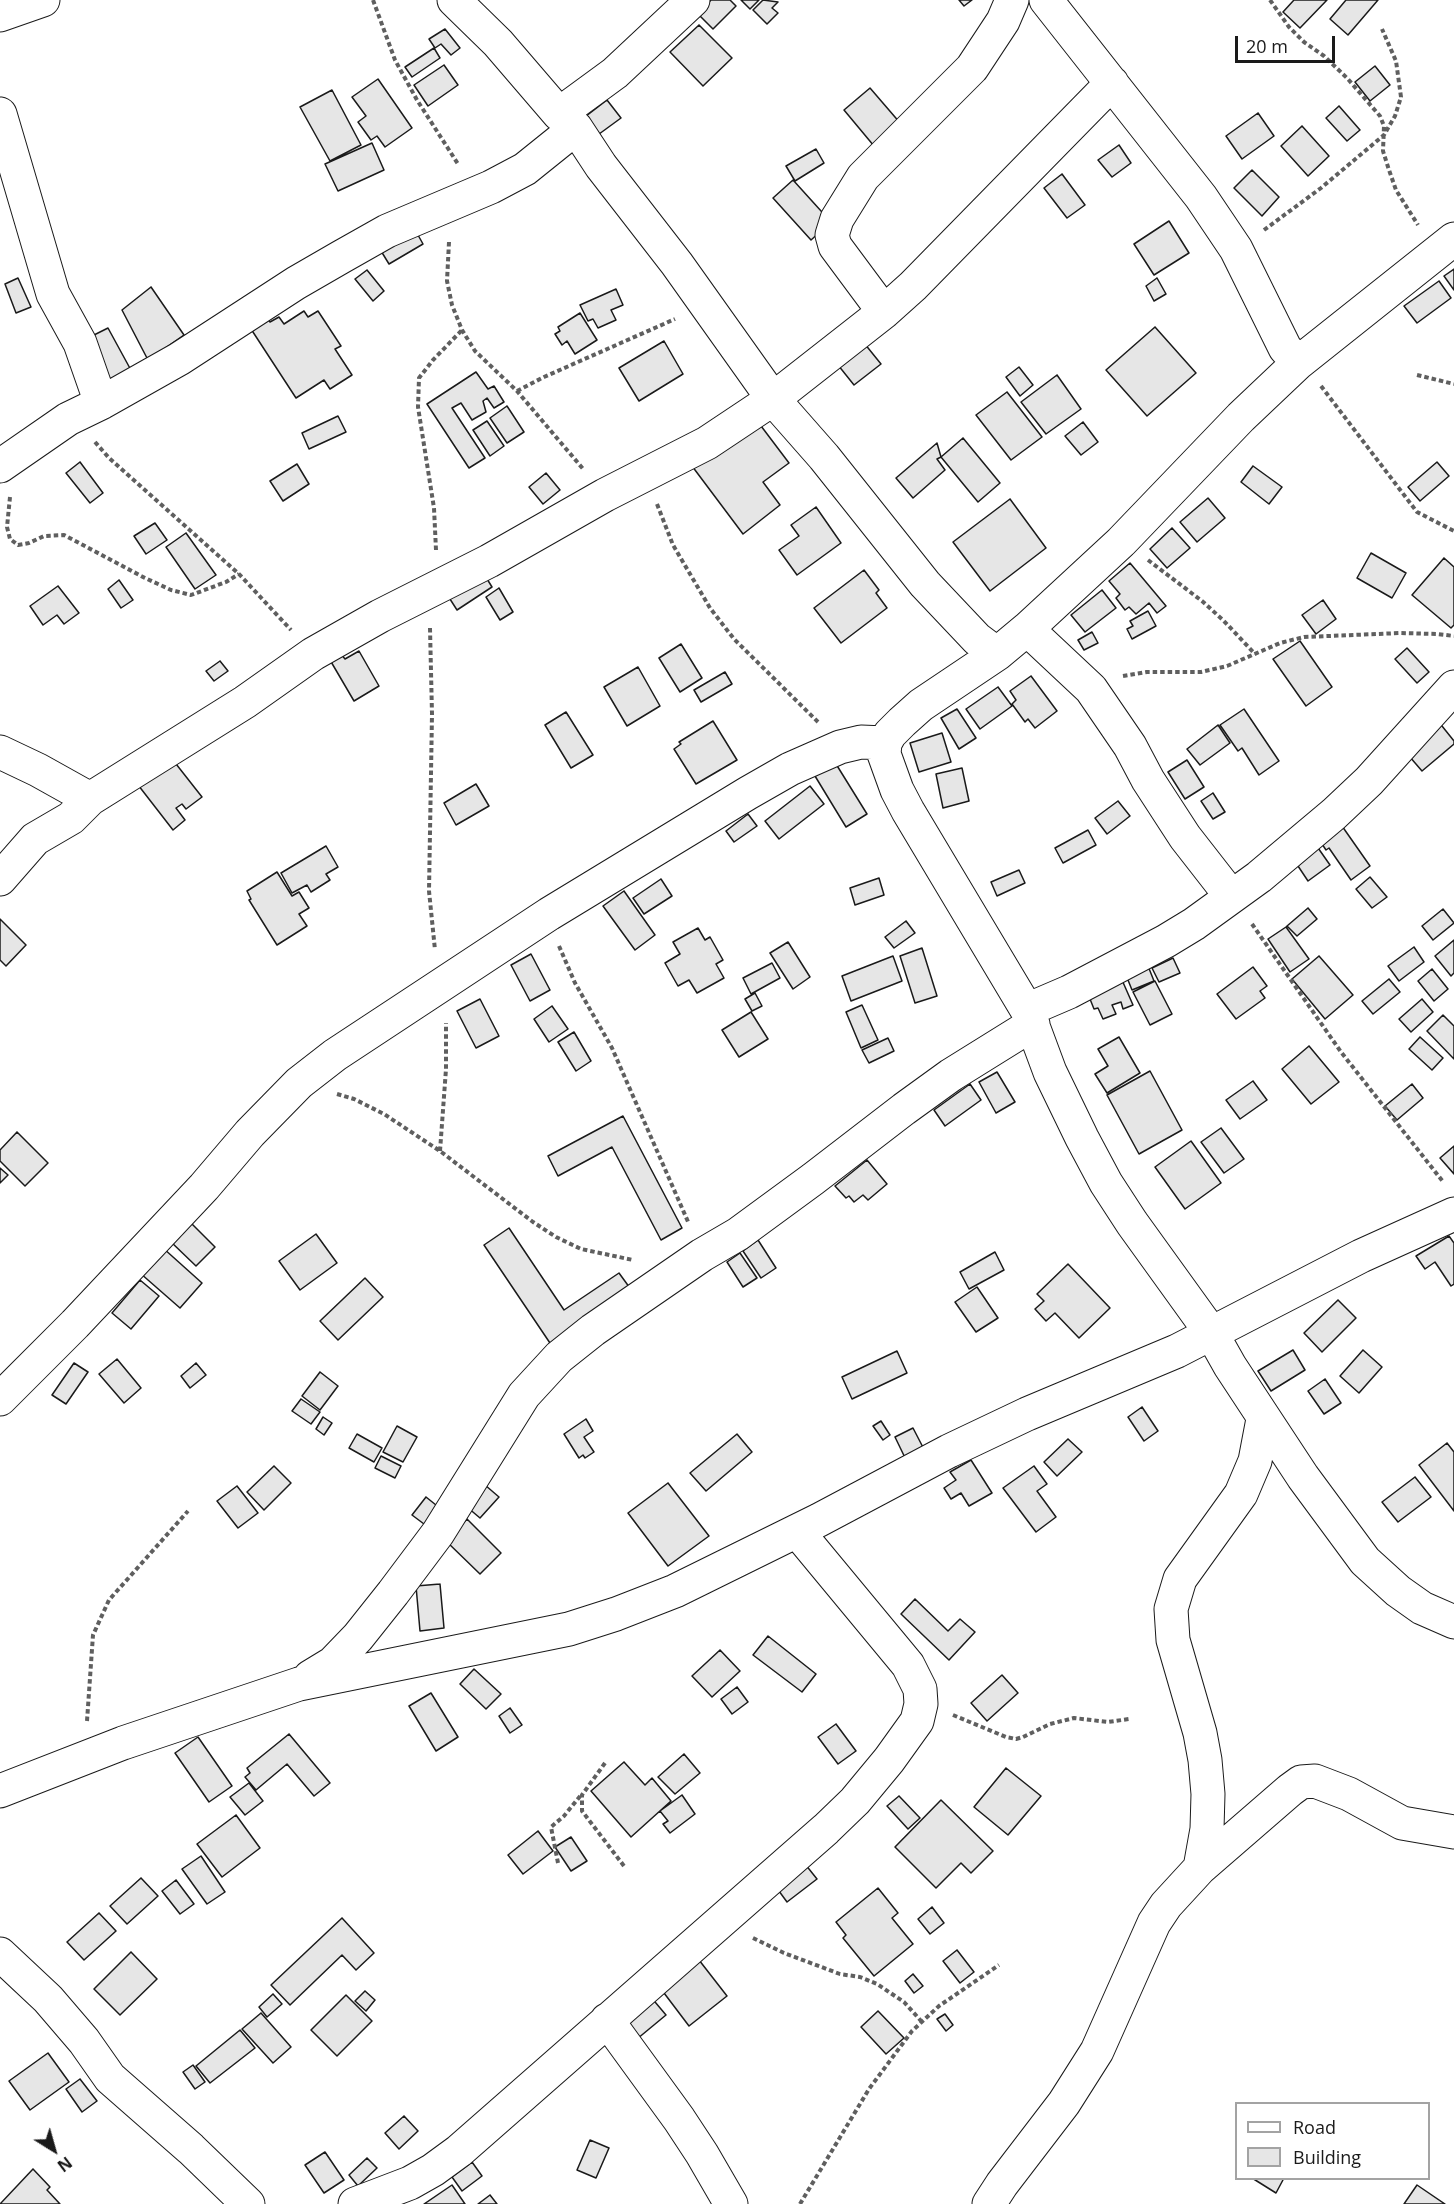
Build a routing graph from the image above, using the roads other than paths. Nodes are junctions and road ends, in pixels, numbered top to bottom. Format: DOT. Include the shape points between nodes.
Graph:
graph roads {
  1 [pos="43,0"];
  2 [pos="454,0"];
  3 [pos="693,0"];
  4 [pos="1012,0"];
  5 [pos="1046,0"];
  6 [pos="0,15"];
  7 [pos="1112,83"];
  8 [pos="0,114"];
  9 [pos="567,121"];
  10 [pos="1445,246"];
  11 [pos="884,312"];
  12 [pos="1298,363"];
  13 [pos="773,399"];
  14 [pos="91,408"];
  15 [pos="8,460"];
  16 [pos="1027,629"];
  17 [pos="997,654"];
  18 [pos="1454,687"];
  19 [pos="885,743"];
  20 [pos="0,752"];
  21 [pos="90,799"];
  22 [pos="0,879"];
  23 [pos="1231,896"];
  24 [pos="1030,1017"];
  25 [pos="1451,1200"];
  26 [pos="1212,1334"];
  27 [pos="0,1399"];
  28 [pos="1263,1419"];
  29 [pos="797,1531"];
  30 [pos="1454,1622"];
  31 [pos="299,1684"];
  32 [pos="0,1791"];
  33 [pos="1454,1832"];
  34 [pos="1200,1868"];
  35 [pos="0,1954"];
  36 [pos="607,2020"];
  37 [pos="248,2204"];
  38 [pos="355,2204"];
  39 [pos="731,2204"];
  40 [pos="990,2204"];
  1 -- 6 [label="street"];
  2 -- 9 [label="street"];
  3 -- 9 [label="street"];
  4 -- 11 [label="street" via="972,68 863,177 837,219 832,235 835,246"];
  5 -- 7 [label="street"];
  7 -- 11 [label="street"];
  7 -- 12 [label="street" via="1201,197 1236,249 1285,348"];
  8 -- 14 [label="street" via="53,294 80,343"];
  9 -- 13 [label="street"];
  9 -- 14 [label="street" via="525,169 387,231 296,283 211,341"];
  10 -- 12 [label="street"];
  11 -- 13 [label="street"];
  12 -- 16 [label="street" via="1121,542"];
  13 -- 17 [label="street" via="925,584 977,639"];
  13 -- 21 [label="street" via="707,443 313,654 245,702"];
  14 -- 15 [label="street"];
  16 -- 17 [label="street"];
  16 -- 23 [label="street" via="1090,689 1185,837"];
  17 -- 19 [label="street" via="921,705"];
  18 -- 23 [label="street" via="1334,814 1259,878"];
  19 -- 24 [label="street" via="884,753 897,790"];
  19 -- 27 [label="street" via="861,742 840,747 790,769 549,914 335,1054 299,1083 250,1133 204,1187"];
  20 -- 21 [label="street"];
  21 -- 22 [label="street" via="71,818 35,839"];
  23 -- 24 [label="street" via="1166,941"];
  24 -- 26 [label="street" via="1058,1090 1106,1183"];
  24 -- 31 [label="street" via="738,1234 593,1329 559,1357 524,1395 438,1533 393,1593 333,1663"];
  25 -- 26 [label="street" via="1361,1256"];
  26 -- 28 [label="street"];
  26 -- 29 [label="street" via="1027,1414"];
  28 -- 30 [label="street" via="1365,1561 1422,1608"];
  28 -- 34 [label="street" via="1255,1461 1241,1494 1180,1579 1171,1609 1173,1640 1205,1760 1207,1817"];
  29 -- 31 [label="street" via="675,1591 569,1629"];
  29 -- 36 [label="street" via="908,1665 920,1689 917,1721 855,1801"];
  31 -- 32 [label="street" via="123,1743"];
  33 -- 34 [label="street" via="1402,1823 1348,1794 1315,1781 1301,1782"];
  34 -- 40 [label="street" via="1154,1923 1097,2051"];
  35 -- 37 [label="street" via="48,1999 110,2078"];
  36 -- 38 [label="street" via="433,2170"];
  36 -- 39 [label="street" via="696,2145"];
}
